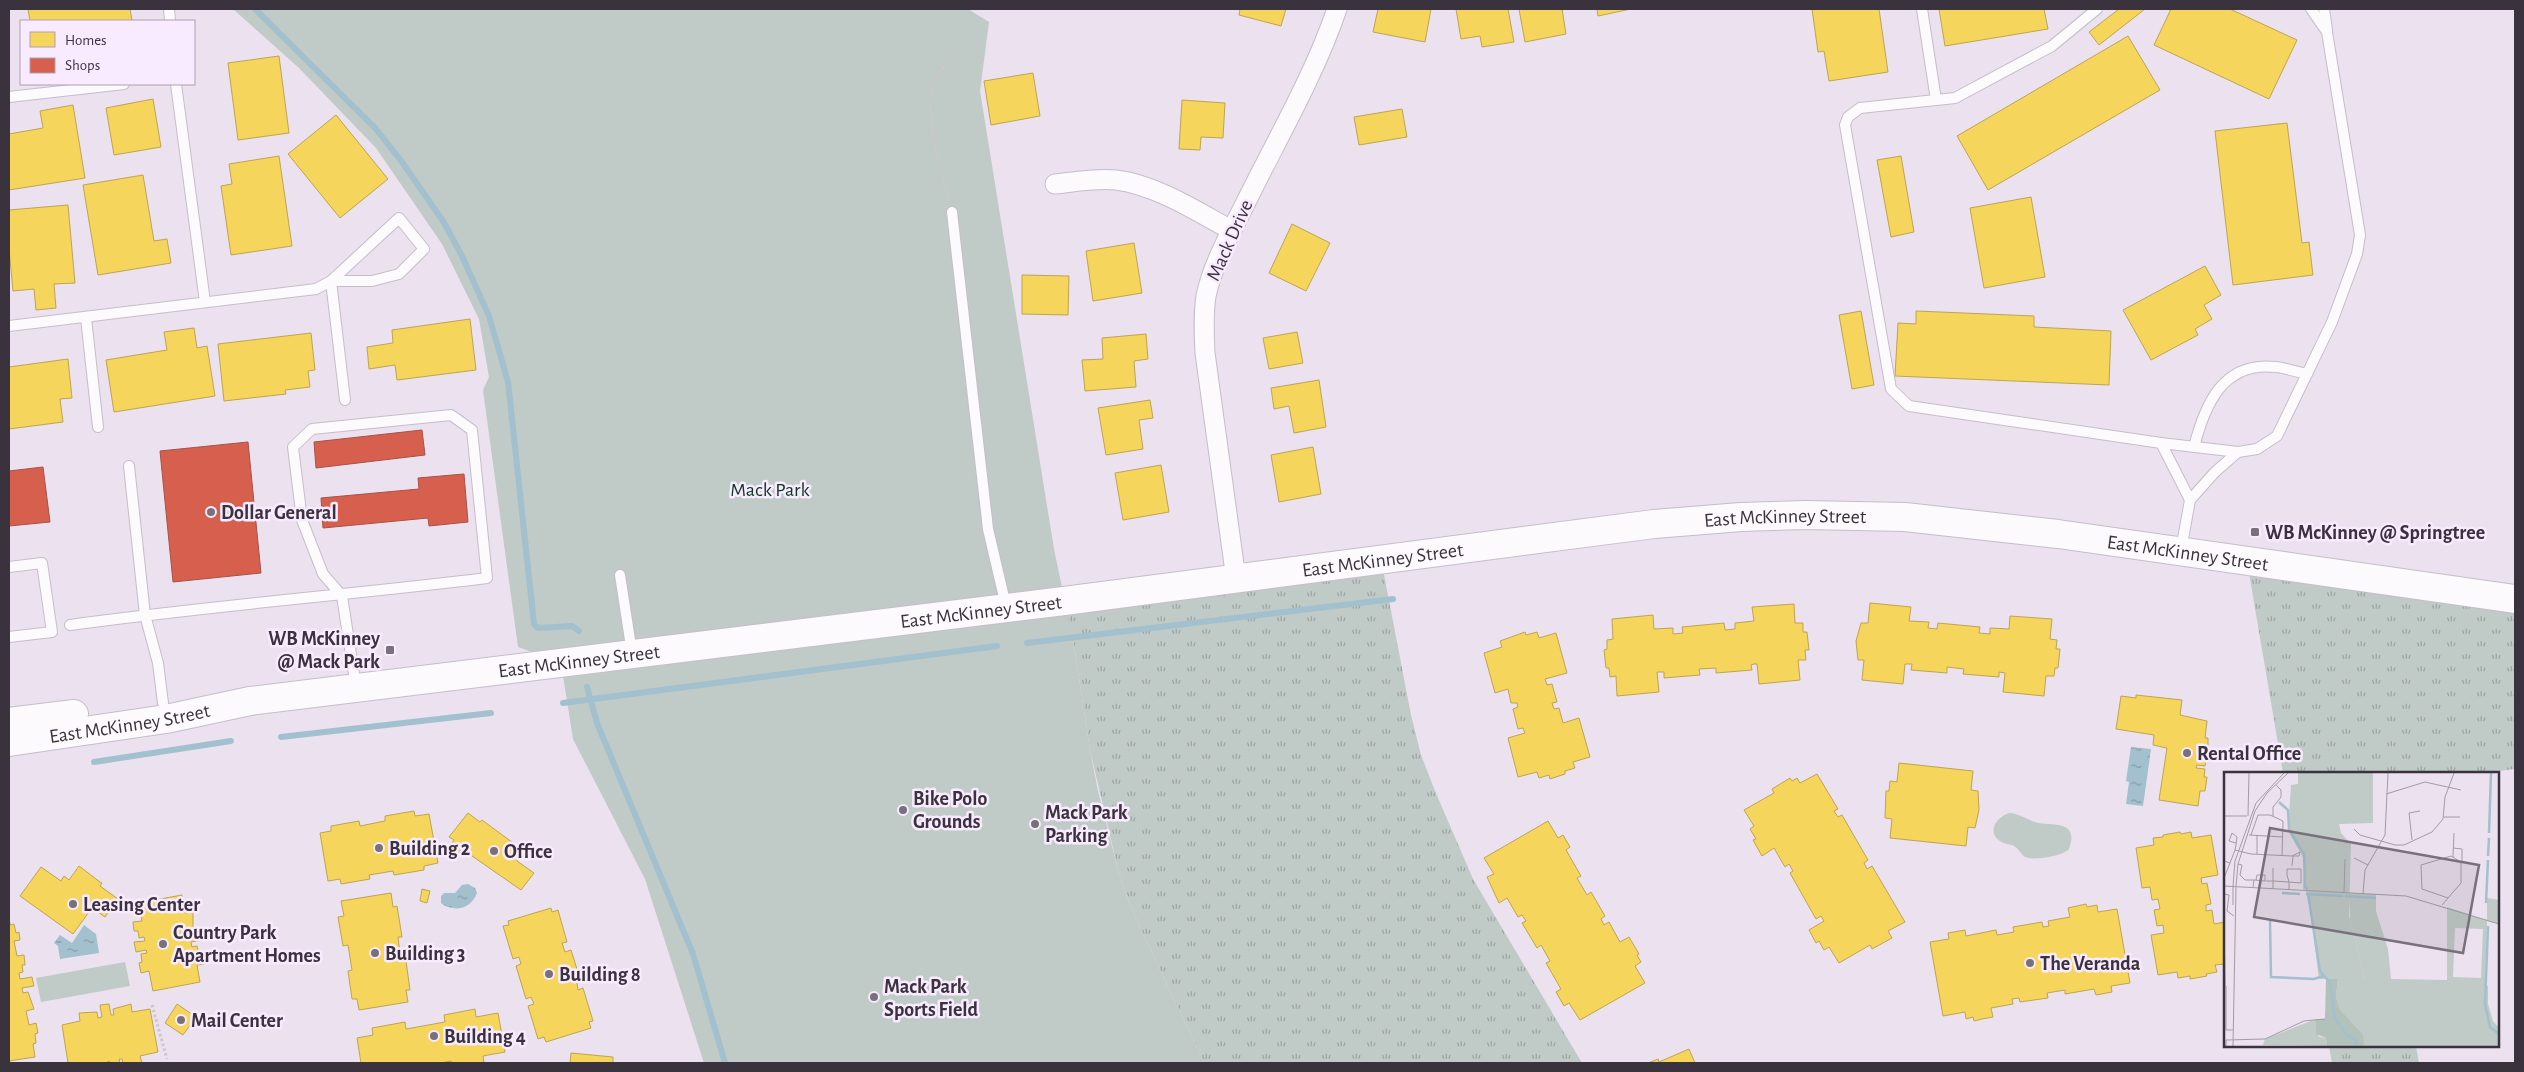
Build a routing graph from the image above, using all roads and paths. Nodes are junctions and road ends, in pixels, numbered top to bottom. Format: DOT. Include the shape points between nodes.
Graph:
graph roads {
  1 [pos="1337,9"];
  2 [pos="1922,9"];
  3 [pos="2097,9"];
  4 [pos="2311,9"];
  5 [pos="2324,9"];
  6 [pos="2328,32"];
  7 [pos="954,54"];
  8 [pos="115,85"];
  9 [pos="176,85"];
  10 [pos="9,97"];
  11 [pos="1936,100"];
  12 [pos="1054,184"];
  13 [pos="952,212"];
  14 [pos="1231,230"];
  15 [pos="331,281"];
  16 [pos="205,302"];
  17 [pos="86,318"];
  18 [pos="9,326"];
  19 [pos="2307,374"];
  20 [pos="345,400"];
  21 [pos="98,427"];
  22 [pos="2161,443"];
  23 [pos="2194,447"];
  24 [pos="2238,452"];
  25 [pos="129,466"];
  26 [pos="2190,500"];
  27 [pos="2181,553"];
  28 [pos="9,567"];
  29 [pos="620,575"];
  30 [pos="1236,579"];
  31 [pos="342,596"];
  32 [pos="2515,599"];
  33 [pos="1007,608"];
  34 [pos="145,615"];
  35 [pos="70,626"];
  36 [pos="9,637"];
  37 [pos="632,654"];
  38 [pos="356,687"];
  39 [pos="250,700"];
  40 [pos="163,703"];
  41 [pos="9,722"];
  42 [pos="9,742"];
  43 [pos="152,1005"];
  44 [pos="167,1059"];
  1 -- 14 [label="street, Mack Drive" via="1316,60"];
  2 -- 11 [label="lane"];
  3 -- 11 [label="lane" via="2052,46 1955,98"];
  4 -- 6 [label="lane"];
  5 -- 6 [label="lane"];
  6 -- 19 [label="lane" via="2360,235 2357,254 2332,322"];
  7 -- 13 [label="path" via="932,88 939,162"];
  8 -- 10 [label="lane"];
  9 -- 16 [label="lane"];
  11 -- 22 [label="lane" via="1860,108 1848,117 1845,124 1891,389 1909,406"];
  12 -- 14 [label="street" via="1099,180 1135,184"];
  13 -- 33 [label="lane" via="988,529"];
  14 -- 30 [label="street, Mack Drive" via="1212,275 1203,323"];
  15 -- 15 [label="lane" via="372,281 399,274 424,249 400,218"];
  15 -- 16 [label="lane" via="316,289"];
  15 -- 20 [label="lane"];
  16 -- 17 [label="lane"];
  17 -- 18 [label="lane"];
  17 -- 21 [label="lane"];
  19 -- 23 [label="lane" via="2276,366 2249,368 2229,377 2212,396"];
  19 -- 24 [label="lane" via="2277,436 2257,450"];
  22 -- 23 [label="lane"];
  22 -- 26 [label="lane"];
  23 -- 24 [label="lane"];
  24 -- 26 [label="lane"];
  25 -- 34 [label="lane"];
  26 -- 27 [label="lane"];
  27 -- 30 [label="main road, East McKinney Street" via="1962,522 1866,515 1796,515 1654,524"];
  27 -- 32 [label="main road, East McKinney Street"];
  28 -- 36 [label="lane" via="42,563 52,632"];
  29 -- 37 [label="lane"];
  30 -- 33 [label="main road, East McKinney Street"];
  31 -- 31 [label="lane" via="323,574 302,520 294,448 312,430 451,415 472,430 487,578"];
  31 -- 34 [label="lane"];
  31 -- 38 [label="lane"];
  33 -- 37 [label="main road, East McKinney Street"];
  34 -- 35 [label="lane"];
  34 -- 40 [label="lane" via="158,663"];
  37 -- 38 [label="main road, East McKinney Street"];
  38 -- 39 [label="main road, East McKinney Street"];
  39 -- 40 [label="main road, East McKinney Street"];
  39 -- 42 [label="main road, East McKinney Street" via="166,719"];
  40 -- 41 [label="main road, East McKinney Street"];
  43 -- 44 [label="path"];
}
